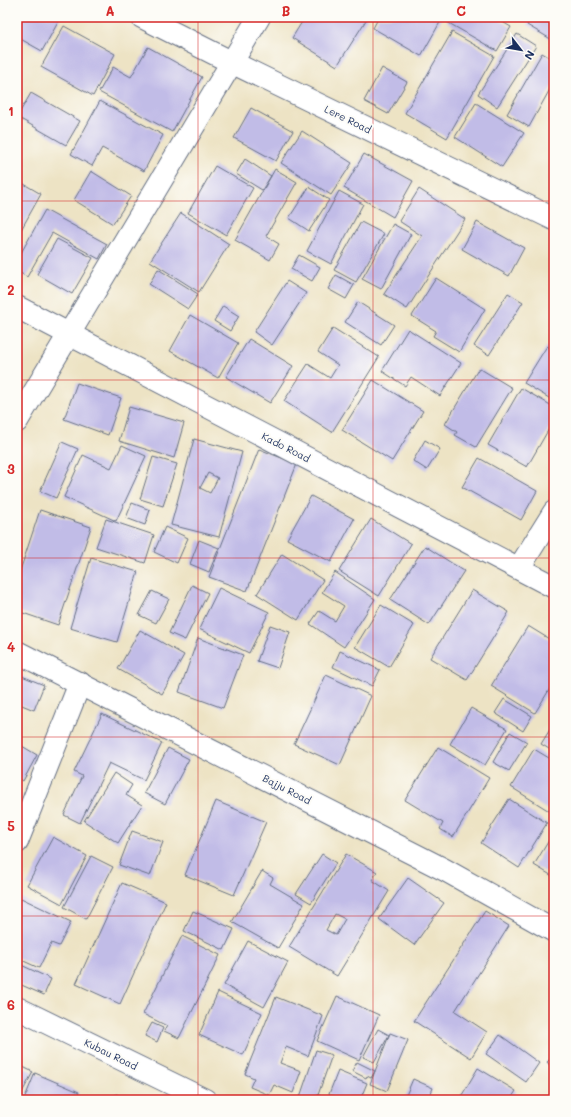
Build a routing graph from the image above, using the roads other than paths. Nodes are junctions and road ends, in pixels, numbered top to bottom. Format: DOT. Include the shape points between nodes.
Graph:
graph roads {
  1 [pos="142,17"];
  2 [pos="259,17"];
  3 [pos="231,62"];
  4 [pos="554,219"];
  5 [pos="17,307"];
  6 [pos="69,334"];
  7 [pos="17,421"];
  8 [pos="554,512"];
  9 [pos="519,568"];
  10 [pos="554,587"];
  11 [pos="17,652"];
  12 [pos="80,683"];
  13 [pos="17,842"];
  14 [pos="554,930"];
  15 [pos="17,1008"];
  16 [pos="205,1100"];
  1 -- 3 [label="street, Lere Road"];
  2 -- 3 [label="street"];
  3 -- 4 [label="street, Lere Road"];
  3 -- 6 [label="street"];
  5 -- 6 [label="street, Kado Road"];
  6 -- 7 [label="street"];
  6 -- 9 [label="street, Kado Road"];
  8 -- 9 [label="street"];
  9 -- 10 [label="street, Kado Road"];
  11 -- 12 [label="street, Bajju Road"];
  12 -- 13 [label="street"];
  12 -- 14 [label="street, Bajju Road" via="445,870"];
  15 -- 16 [label="street, Kubau Road"];
}
